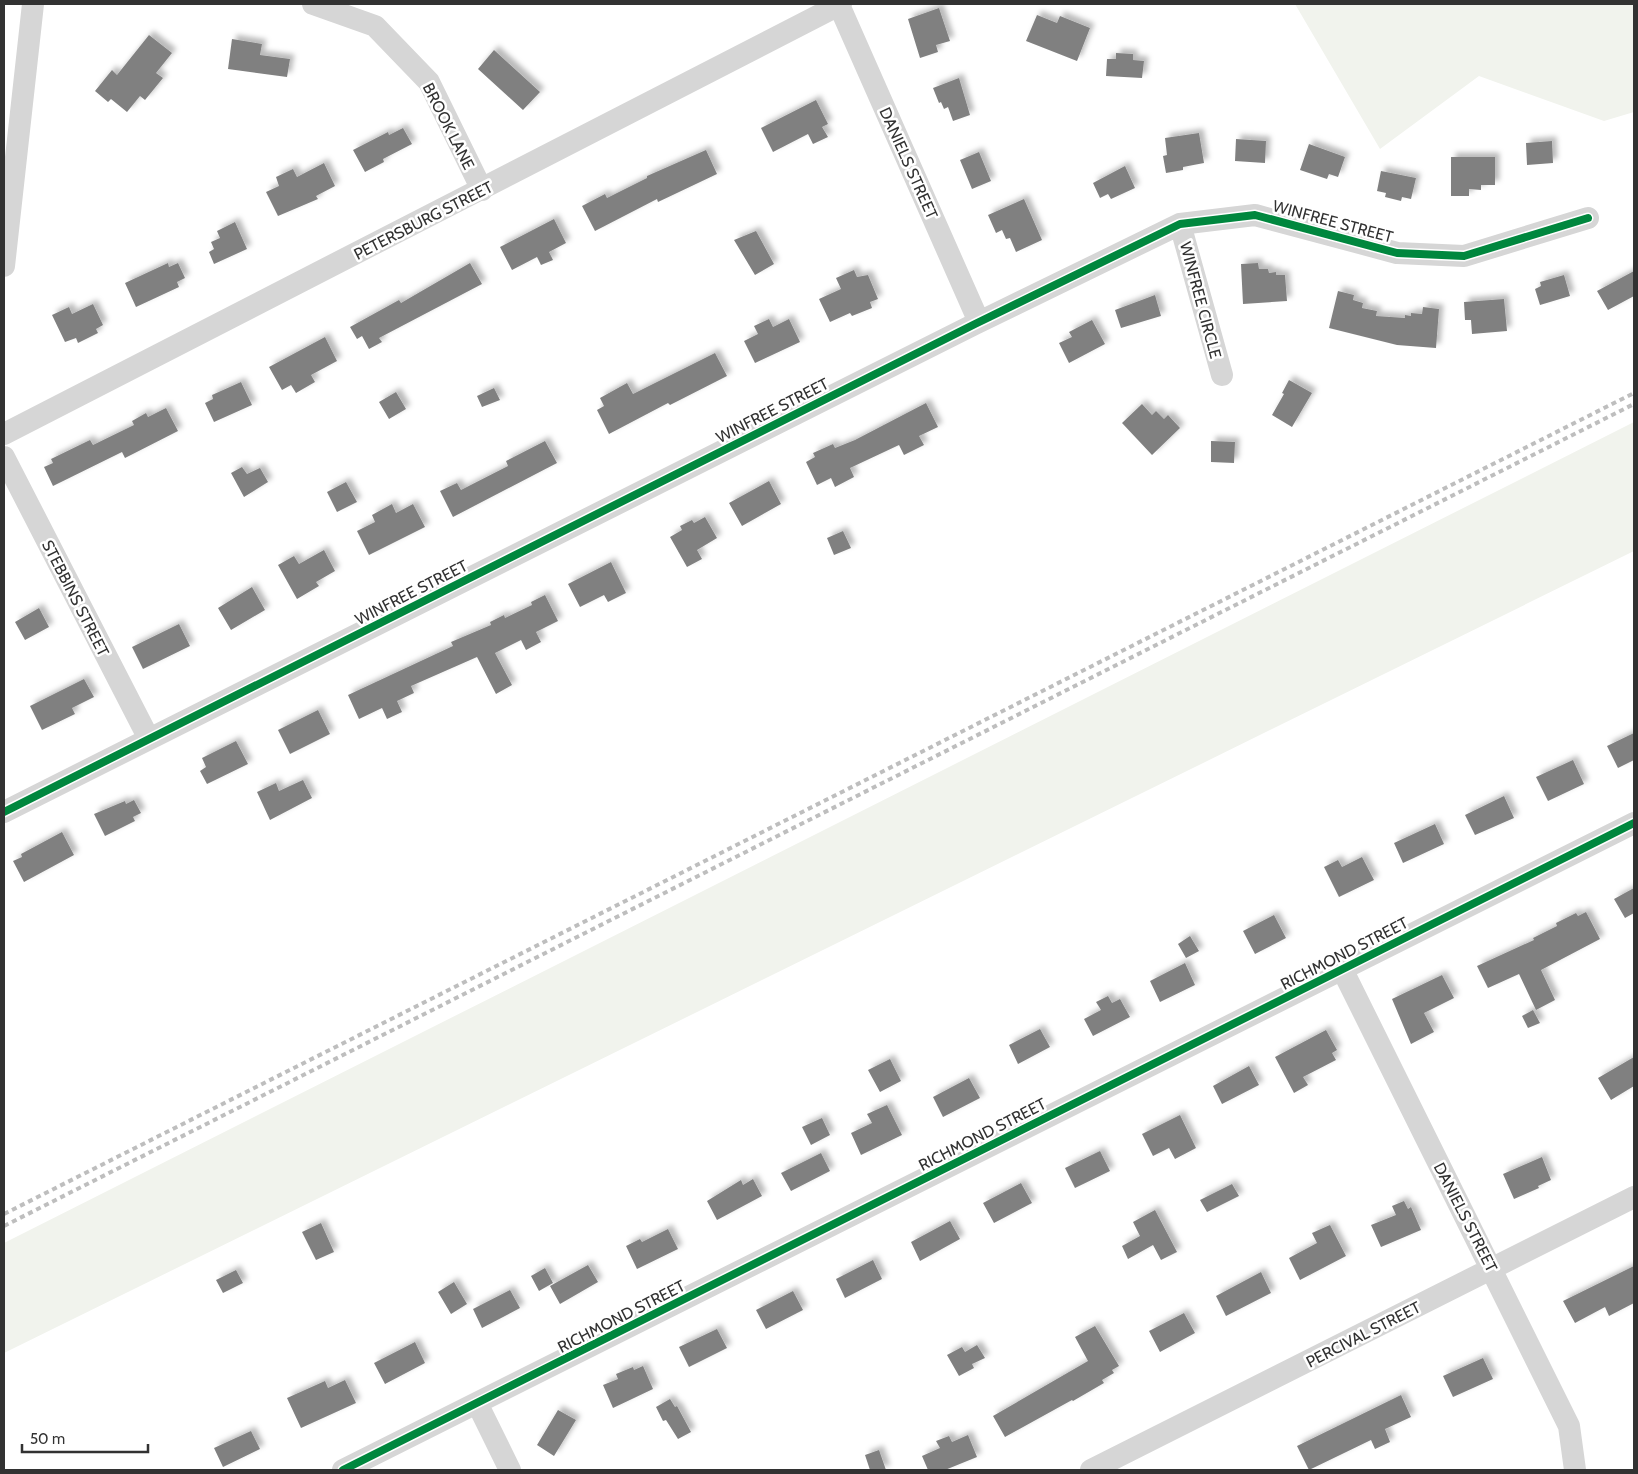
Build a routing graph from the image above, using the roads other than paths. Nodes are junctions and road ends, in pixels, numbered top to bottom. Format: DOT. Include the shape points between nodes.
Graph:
graph roads {
  1 [pos="33,4"];
  2 [pos="313,4"];
  3 [pos="840,4"];
  4 [pos="482,190"];
  5 [pos="1588,218"];
  6 [pos="1180,224"];
  7 [pos="4,266"];
  8 [pos="979,322"];
  9 [pos="1222,375"];
  10 [pos="4,434"];
  11 [pos="4,457"];
  12 [pos="149,739"];
  13 [pos="4,812"];
  14 [pos="1634,823"];
  15 [pos="1342,969"];
  16 [pos="1634,1197"];
  17 [pos="1493,1270"];
  18 [pos="477,1404"];
  19 [pos="343,1470"];
  20 [pos="510,1470"];
  21 [pos="1092,1470"];
  22 [pos="1575,1470"];
  1 -- 7 [label="street"];
  2 -- 4 [label="street, BROOK LANE" via="375,26 430,82"];
  3 -- 4 [label="street, PETERSBURG STREET"];
  3 -- 8 [label="street, DANIELS STREET"];
  4 -- 10 [label="street, PETERSBURG STREET"];
  5 -- 6 [label="street, WINFREE STREET" via="1464,256 1397,253 1255,215"];
  6 -- 8 [label="street, WINFREE STREET"];
  6 -- 9 [label="street, WINFREE CIRCLE"];
  8 -- 12 [label="street, WINFREE STREET"];
  11 -- 12 [label="street, STEBBINS STREET"];
  12 -- 13 [label="street, WINFREE STREET"];
  14 -- 15 [label="street, RICHMOND STREET"];
  15 -- 17 [label="street, DANIELS STREET"];
  15 -- 18 [label="street, RICHMOND STREET"];
  16 -- 17 [label="street, PERCIVAL STREET"];
  17 -- 21 [label="street, PERCIVAL STREET"];
  17 -- 22 [label="street, DANIELS STREET" via="1569,1426"];
  18 -- 19 [label="street, RICHMOND STREET"];
  18 -- 20 [label="street"];
}
